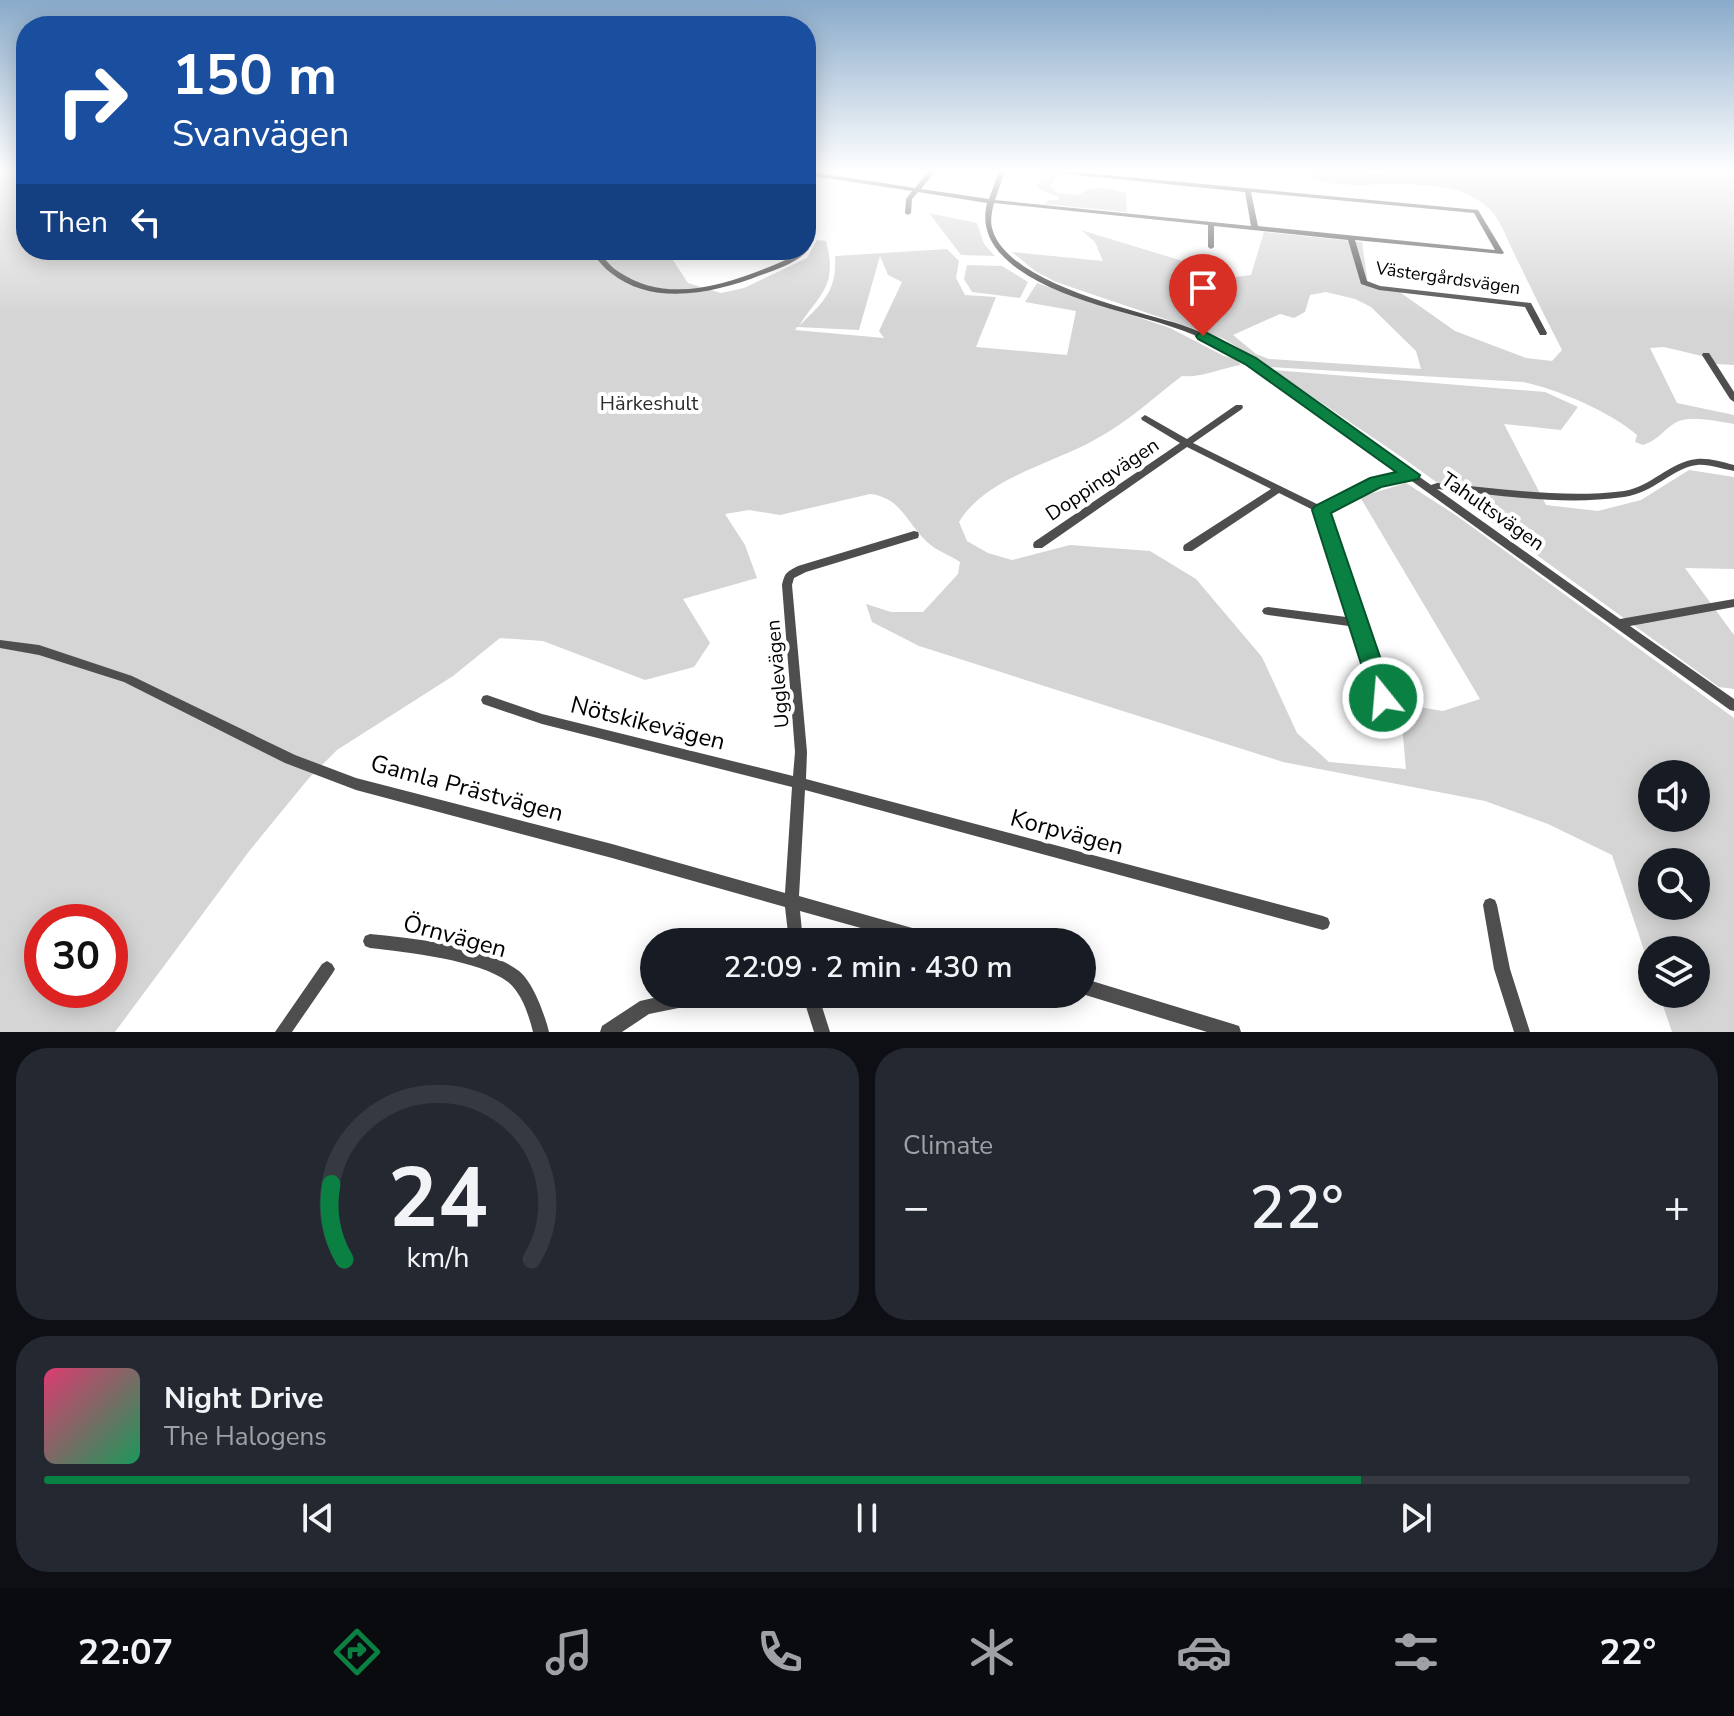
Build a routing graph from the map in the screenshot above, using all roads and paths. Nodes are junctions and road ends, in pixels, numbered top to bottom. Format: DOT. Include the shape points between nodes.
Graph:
graph roads {
  1 [pos="989,219"];
  2 [pos="1165,219"];
  3 [pos="1253,219"];
  4 [pos="1481,219"];
  5 [pos="1211,224"];
  6 [pos="1255,228"];
  7 [pos="1351,238"];
  8 [pos="1211,247"];
  9 [pos="602,260"];
  10 [pos="790,260"];
  11 [pos="1543,333"];
  12 [pos="1706,355"];
  13 [pos="1734,399"];
  14 [pos="1239,407"];
  15 [pos="1145,418"];
  16 [pos="1187,443"];
  17 [pos="1734,468"];
  18 [pos="1412,475"];
  19 [pos="1430,488"];
  20 [pos="1277,490"];
  21 [pos="1321,510"];
  22 [pos="914,535"];
  23 [pos="1038,545"];
  24 [pos="1188,548"];
  25 [pos="1734,603"];
  26 [pos="1268,611"];
  27 [pos="1361,623"];
  28 [pos="1621,623"];
  29 [pos="0,644"];
  30 [pos="487,700"];
  31 [pos="1734,706"];
  32 [pos="1391,723"];
  33 [pos="799,783"];
  34 [pos="792,901"];
  35 [pos="1490,905"];
  36 [pos="1323,923"];
  37 [pos="795,928"];
  38 [pos="887,928"];
  39 [pos="370,941"];
  40 [pos="327,969"];
  41 [pos="1096,990"];
  42 [pos="644,1008"];
  43 [pos="814,1008"];
  44 [pos="283,1032"];
  45 [pos="541,1032"];
  46 [pos="608,1032"];
  47 [pos="822,1032"];
  48 [pos="1233,1032"];
  49 [pos="1522,1032"];
  1 -- 18 [label="street, Tahultsvägen" via="1002,253 1023,269 1067,291 1227,347"];
  2 -- 5 [label="street, Västergårdsvägen"];
  3 -- 6 [label="street"];
  4 -- 7 [label="street, Västergårdsvägen" via="1500,253"];
  5 -- 6 [label="street, Västergårdsvägen"];
  5 -- 8 [label="street"];
  6 -- 7 [label="street, Västergårdsvägen"];
  7 -- 11 [label="street, Västergårdsvägen" via="1361,279 1370,285 1528,305"];
  9 -- 10 [label="street" via="636,286 692,292 739,282"];
  12 -- 13 [label="street"];
  14 -- 16 [label="street, Doppingvägen"];
  15 -- 16 [label="street, Doppingvägen"];
  16 -- 20 [label="street, Doppingvägen"];
  16 -- 23 [label="street, Doppingvägen"];
  17 -- 19 [label="street" via="1698,462 1671,470 1633,494 1611,496"];
  18 -- 19 [label="street, Tahultsvägen"];
  18 -- 21 [label="street" via="1376,482"];
  19 -- 28 [label="street, Tahultsvägen"];
  20 -- 21 [label="street, Doppingvägen"];
  20 -- 24 [label="street"];
  21 -- 27 [label="street"];
  22 -- 33 [label="street, Ugglevägen" via="789,576"];
  25 -- 28 [label="street"];
  26 -- 27 [label="street"];
  27 -- 32 [label="street"];
  28 -- 31 [label="street, Tahultsvägen"];
  29 -- 34 [label="street, Gamla Prästvägen" via="39,650 128,679 277,754 356,784"];
  30 -- 33 [label="street, Nötskikevägen" via="542,719"];
  33 -- 34 [label="street, Ugglevägen"];
  33 -- 36 [label="street, Korpvägen"];
  34 -- 37 [label="street, Ugglevägen"];
  34 -- 38 [label="street, Gamla Prästvägen"];
  35 -- 49 [label="street" via="1502,969"];
  39 -- 45 [label="street, Örnvägen" via="481,962 516,978"];
  40 -- 44 [label="street"];
  41 -- 48 [label="street"];
  42 -- 46 [label="street"];
  43 -- 47 [label="street"];
}
